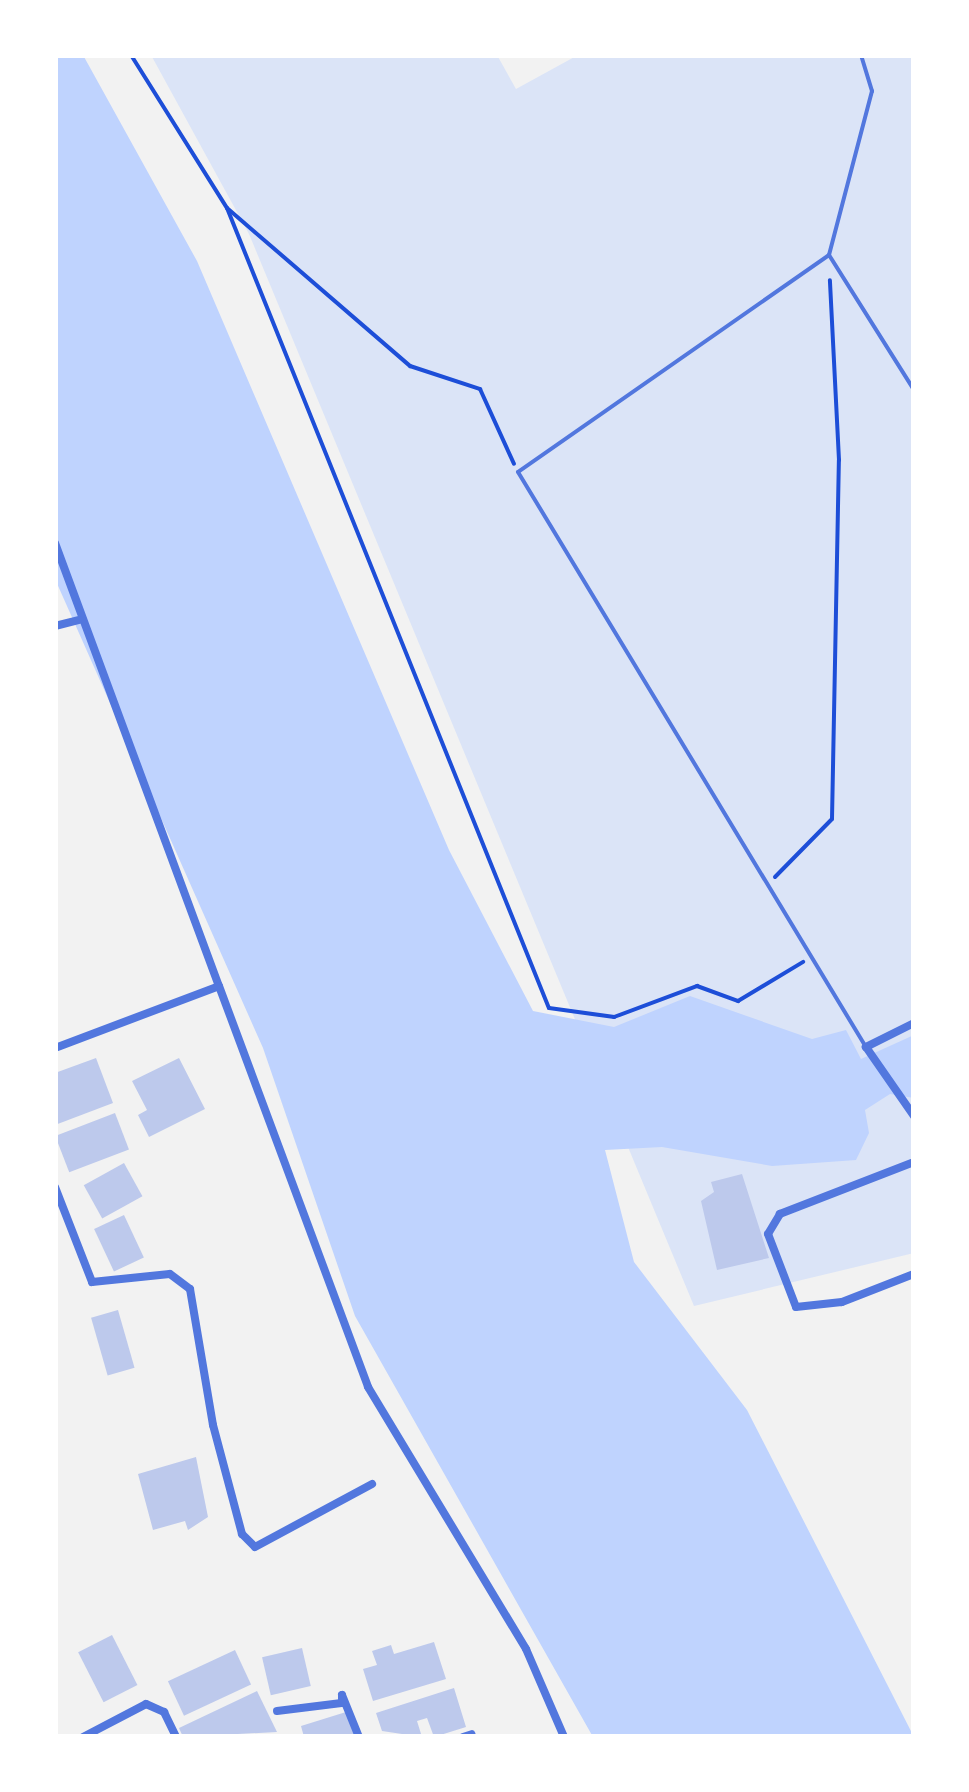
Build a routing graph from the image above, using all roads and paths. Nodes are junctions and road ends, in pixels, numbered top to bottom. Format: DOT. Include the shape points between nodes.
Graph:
graph roads {
  1 [pos="131,55"];
  2 [pos="862,55"];
  3 [pos="226,208"];
  4 [pos="829,255"];
  5 [pos="914,390"];
  6 [pos="518,472"];
  7 [pos="55,544"];
  8 [pos="80,620"];
  9 [pos="55,626"];
  10 [pos="768,884"];
  11 [pos="812,957"];
  12 [pos="219,986"];
  13 [pos="914,1023"];
  14 [pos="866,1046"];
  15 [pos="55,1048"];
  16 [pos="914,1116"];
  17 [pos="914,1162"];
  18 [pos="55,1187"];
  19 [pos="914,1274"];
  20 [pos="372,1484"];
  21 [pos="276,1710"];
  22 [pos="83,1737"];
  23 [pos="176,1737"];
  24 [pos="358,1737"];
  25 [pos="564,1737"];
  1 -- 3 [label="path"];
  2 -- 4 [label="lane" via="872,91"];
  3 -- 6 [label="path" via="410,366 480,390"];
  3 -- 11 [label="path" via="549,1008 614,1016 697,986 738,1001"];
  4 -- 5 [label="lane"];
  4 -- 6 [label="lane"];
  4 -- 10 [label="path" via="839,460 832,820"];
  6 -- 10 [label="lane"];
  7 -- 8 [label="street"];
  8 -- 9 [label="street"];
  8 -- 12 [label="street"];
  10 -- 11 [label="lane"];
  11 -- 14 [label="lane"];
  12 -- 15 [label="street"];
  12 -- 25 [label="street" via="368,1387 526,1649"];
  13 -- 14 [label="street"];
  14 -- 16 [label="street"];
  17 -- 19 [label="street" via="780,1214 768,1234 796,1307 842,1302"];
  18 -- 20 [label="street" via="92,1282 170,1274 190,1289 212,1424 242,1534 255,1547"];
  21 -- 24 [label="street" via="342,1703 342,1695"];
  22 -- 23 [label="street" via="146,1704 164,1712"];
}
